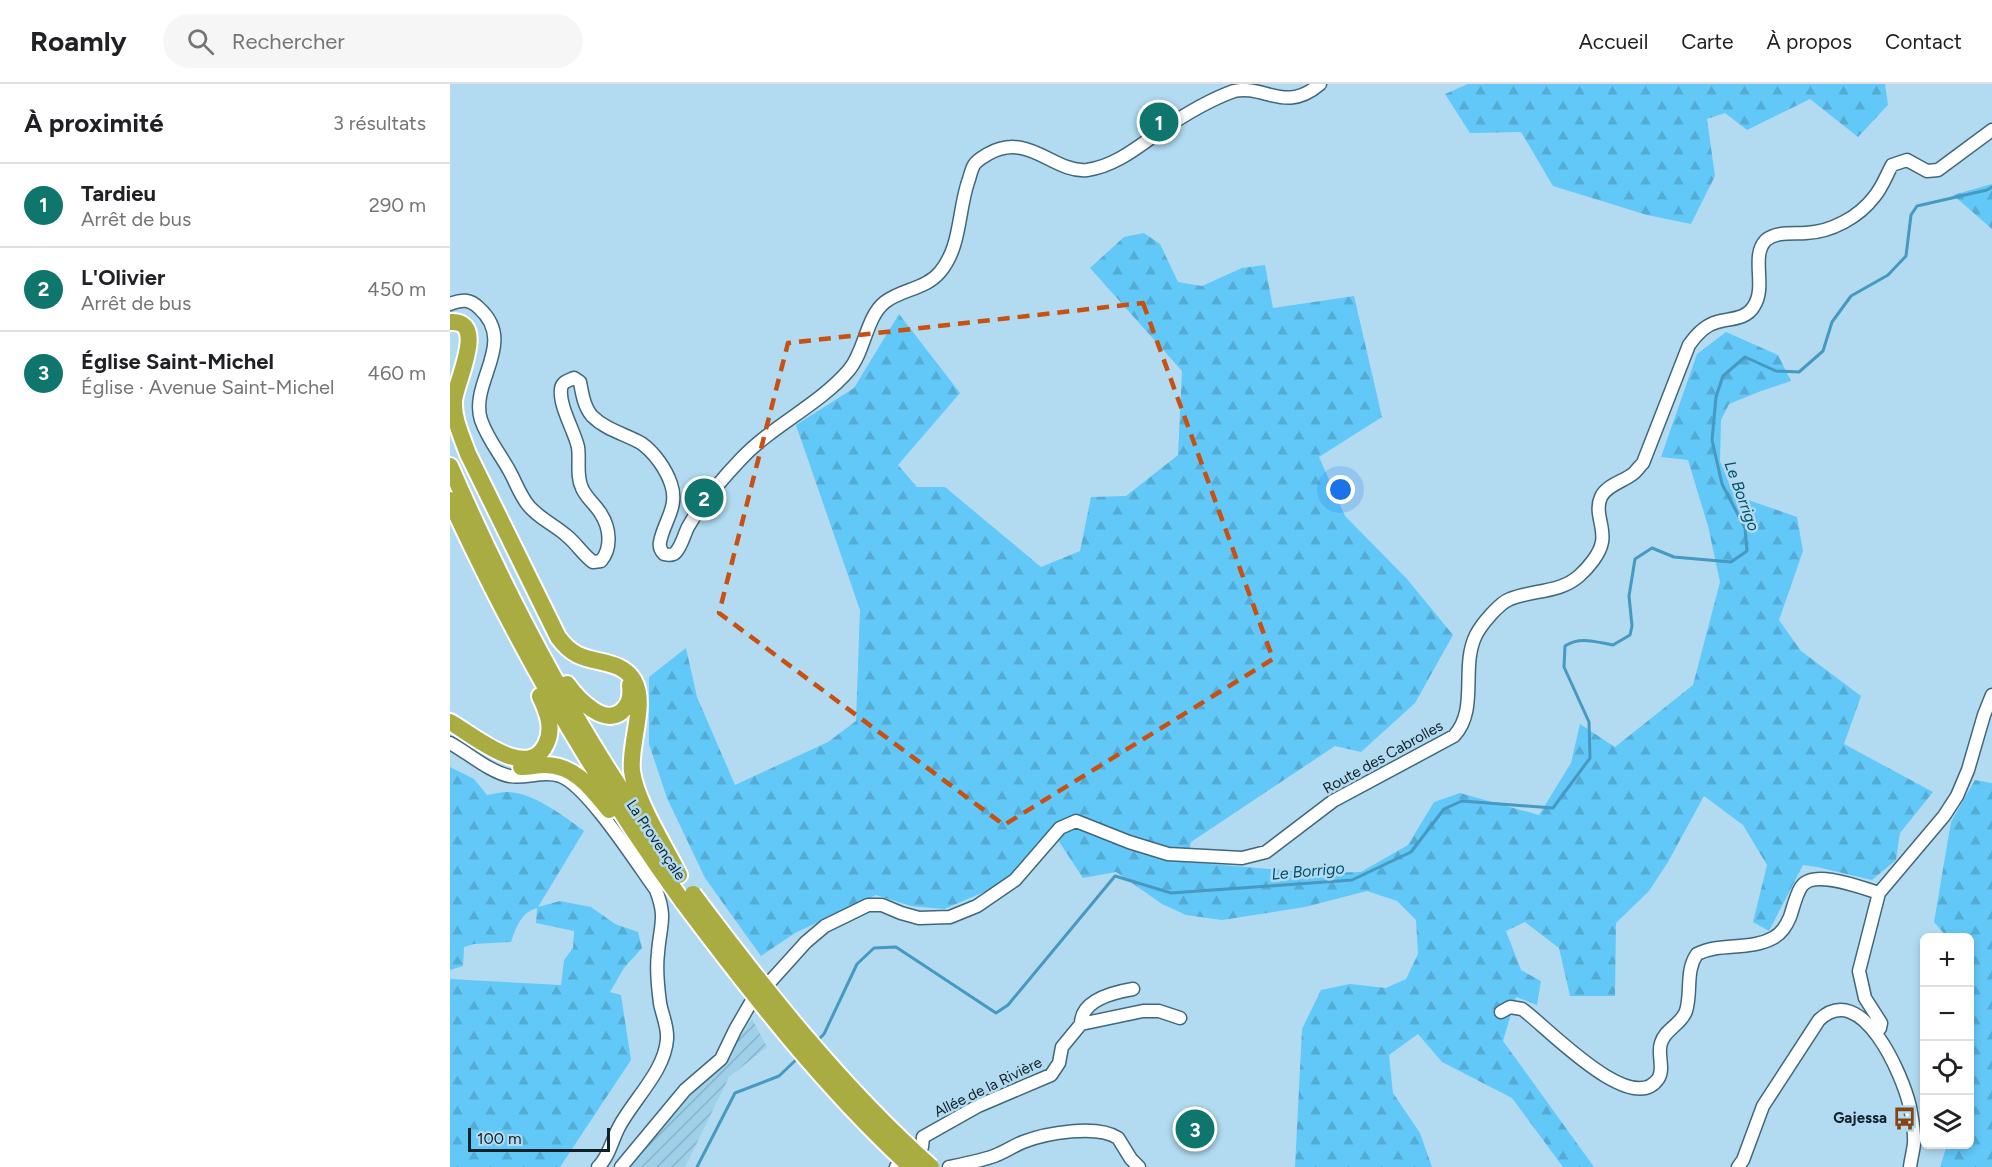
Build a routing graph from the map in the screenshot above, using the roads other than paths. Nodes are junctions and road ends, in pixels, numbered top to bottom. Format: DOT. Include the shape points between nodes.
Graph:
graph roads {
  1 [pos="1320,84"];
  2 [pos="1992,130"];
  3 [pos="450,304"];
  4 [pos="450,322"];
  5 [pos="450,466"];
  6 [pos="450,500"];
  7 [pos="488,580"];
  8 [pos="531,635"];
  9 [pos="621,668"];
  10 [pos="1992,695"];
  11 [pos="450,722"];
  12 [pos="450,729"];
  13 [pos="450,742"];
  14 [pos="671,875"];
  15 [pos="1879,893"];
  16 [pos="688,898"];
  17 [pos="1133,989"];
  18 [pos="1501,1012"];
  19 [pos="1180,1018"];
  20 [pos="1081,1024"];
  21 [pos="1876,1033"];
  22 [pos="598,1167"];
  23 [pos="621,1167"];
  24 [pos="896,1167"];
  25 [pos="911,1167"];
  26 [pos="931,1167"];
  27 [pos="949,1167"];
  28 [pos="1139,1167"];
  29 [pos="1737,1167"];
  30 [pos="1910,1167"];
  1 -- 3 [label="street" via="1312,91 1285,97 1251,89 1235,90 1185,116 1123,157 1086,170 1009,147 981,158 973,166 960,229 939,274 883,303 849,370 748,451 705,501 672,555 664,554 659,542 673,502 662,465 642,444 592,416 580,382 574,378 561,388 562,399 578,447 582,488 602,514 608,532 606,556 593,562 528,505 481,419 478,403 495,340 491,325 473,302"];
  2 -- 23 [label="street, Route des Cabrolles" via="1938,171 1927,171 1907,160 1892,165 1876,196 1854,217 1811,233 1780,234 1765,242 1759,254 1761,286 1753,309 1711,325 1694,338 1643,462 1634,473 1603,492 1598,511 1602,543 1592,562 1578,577 1550,590 1509,599 1476,635 1468,661 1467,713 1454,736 1333,801 1266,852 1242,858 1168,854 1076,821 1060,828 1015,880 977,906 950,917 919,918 882,905 868,905 825,926 750,1004 722,1059 685,1090"];
  4 -- 9 [label="highway" via="459,322 469,341 455,395 458,424 468,454 537,598 565,646 579,655"];
  5 -- 8 [label="highway, La Provençale"];
  6 -- 7 [label="highway, La Provençale"];
  7 -- 11 [label="highway" via="548,713 548,741 537,754 516,759"];
  7 -- 14 [label="highway, La Provençale" via="613,800"];
  8 -- 9 [label="highway" via="577,697 600,713 619,713 629,702 630,687"];
  8 -- 14 [label="highway, La Provençale"];
  9 -- 14 [label="highway" via="633,678 639,695 632,750 633,778"];
  10 -- 15 [label="street" via="1957,796"];
  12 -- 14 [label="highway" via="506,765 552,765 578,776"];
  13 -- 22 [label="street" via="510,777 548,774 569,780 656,890 662,906 657,954 667,1040 651,1079"];
  14 -- 16 [label="highway, La Provençale"];
  15 -- 18 [label="street" via="1834,881 1810,880 1802,886 1782,933 1758,944 1717,947 1697,954 1691,966 1684,1016 1660,1043 1661,1075 1649,1086 1639,1088 1604,1076 1522,1009 1510,1007"];
  15 -- 21 [label="street" via="1859,971 1865,998 1881,1023"];
  16 -- 25 [label="highway, La Provençale, bridge" via="743,980 830,1084"];
  16 -- 26 [label="highway, La Provençale, bridge" via="838,1073"];
  17 -- 20 [label="street, Allée de la Rivière" via="1102,997 1089,1007"];
  19 -- 20 [label="street" via="1143,1011"];
  20 -- 24 [label="street, Allée de la Rivière" via="1062,1047 1059,1063 1051,1075 963,1114 923,1137 922,1147"];
  21 -- 29 [label="street" via="1852,1013 1826,1013 1763,1106"];
  21 -- 30 [label="street" via="1894,1062 1909,1104 1914,1144"];
  27 -- 28 [label="street" via="992,1157 1046,1135 1094,1131 1118,1138"];
}
